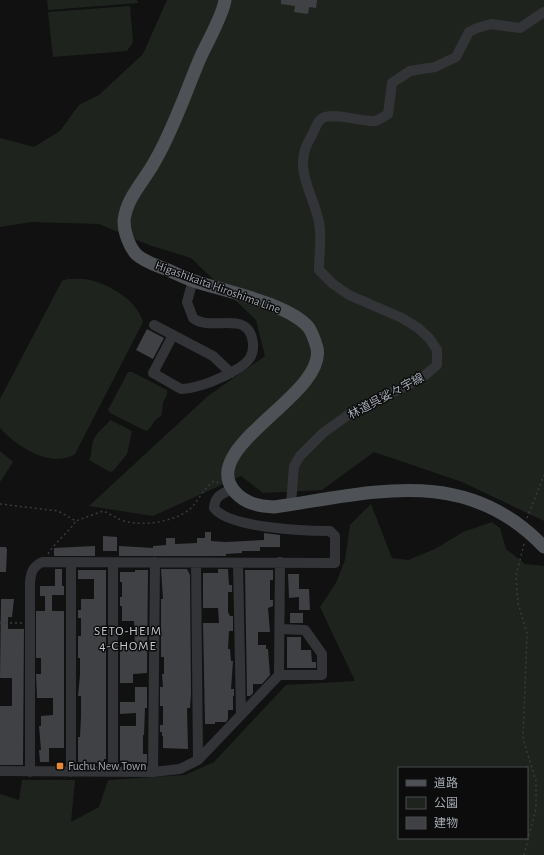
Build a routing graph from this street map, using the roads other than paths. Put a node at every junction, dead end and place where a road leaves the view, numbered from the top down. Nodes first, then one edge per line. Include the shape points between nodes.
1 (225, 0) edge
2 (544, 12) edge
3 (193, 280) junction
4 (154, 325) dead end
5 (173, 335) junction
6 (231, 373) junction
7 (232, 488) junction
8 (291, 504) junction
9 (544, 547) edge
10 (71, 562) junction
11 (155, 562) junction
12 (196, 562) junction
13 (280, 562) junction
14 (113, 563) junction
15 (238, 563) junction
16 (280, 629) junction
17 (279, 675) junction
18 (241, 715) junction
19 (198, 760) junction
20 (0, 771) edge
21 (30, 772) junction
22 (71, 772) junction
23 (113, 772) junction
24 (153, 772) junction

1 - 3 main road, Higashikaita Hiroshima Line via 167,139 132,197 124,221 130,244 137,255
2 - 8 street, 林道呉娑々宇線 via 520,28 491,24 469,32 456,57 435,67 410,71 392,84 388,114 376,121 340,117 321,119 307,142 302,155 303,172 319,221 319,270 333,284 349,294 418,328 437,350 437,365 423,377 348,415 323,433 300,456 294,466
3 - 6 street via 188,302 193,318 206,324 235,323 250,332 252,355 248,362
3 - 7 main road, Higashikaita Hiroshima Line via 264,303 291,315 309,329 318,352 315,366 304,384 244,442 236,453 228,472
4 - 5 street
5 - 6 street via 213,356
5 - 6 street via 154,375 181,389 198,386
7 - 8 main road via 247,502 258,506
7 - 13 street via 218,495 214,508 219,514 233,521 304,531 330,531 335,536 335,563
8 - 9 main road via 376,491 414,489 444,493 484,503 534,536
10 - 14 street
10 - 21 street via 42,562 35,566 31,573
10 - 22 street
11 - 12 street
11 - 14 street
11 - 24 street
12 - 15 street
12 - 19 street
13 - 15 street
13 - 16 street
14 - 23 street
15 - 18 street
16 - 17 street
16 - 17 street via 305,630 322,654 322,675
17 - 18 street
18 - 19 street
19 - 24 street via 180,769
20 - 21 street
21 - 22 street
22 - 23 street
23 - 24 street

